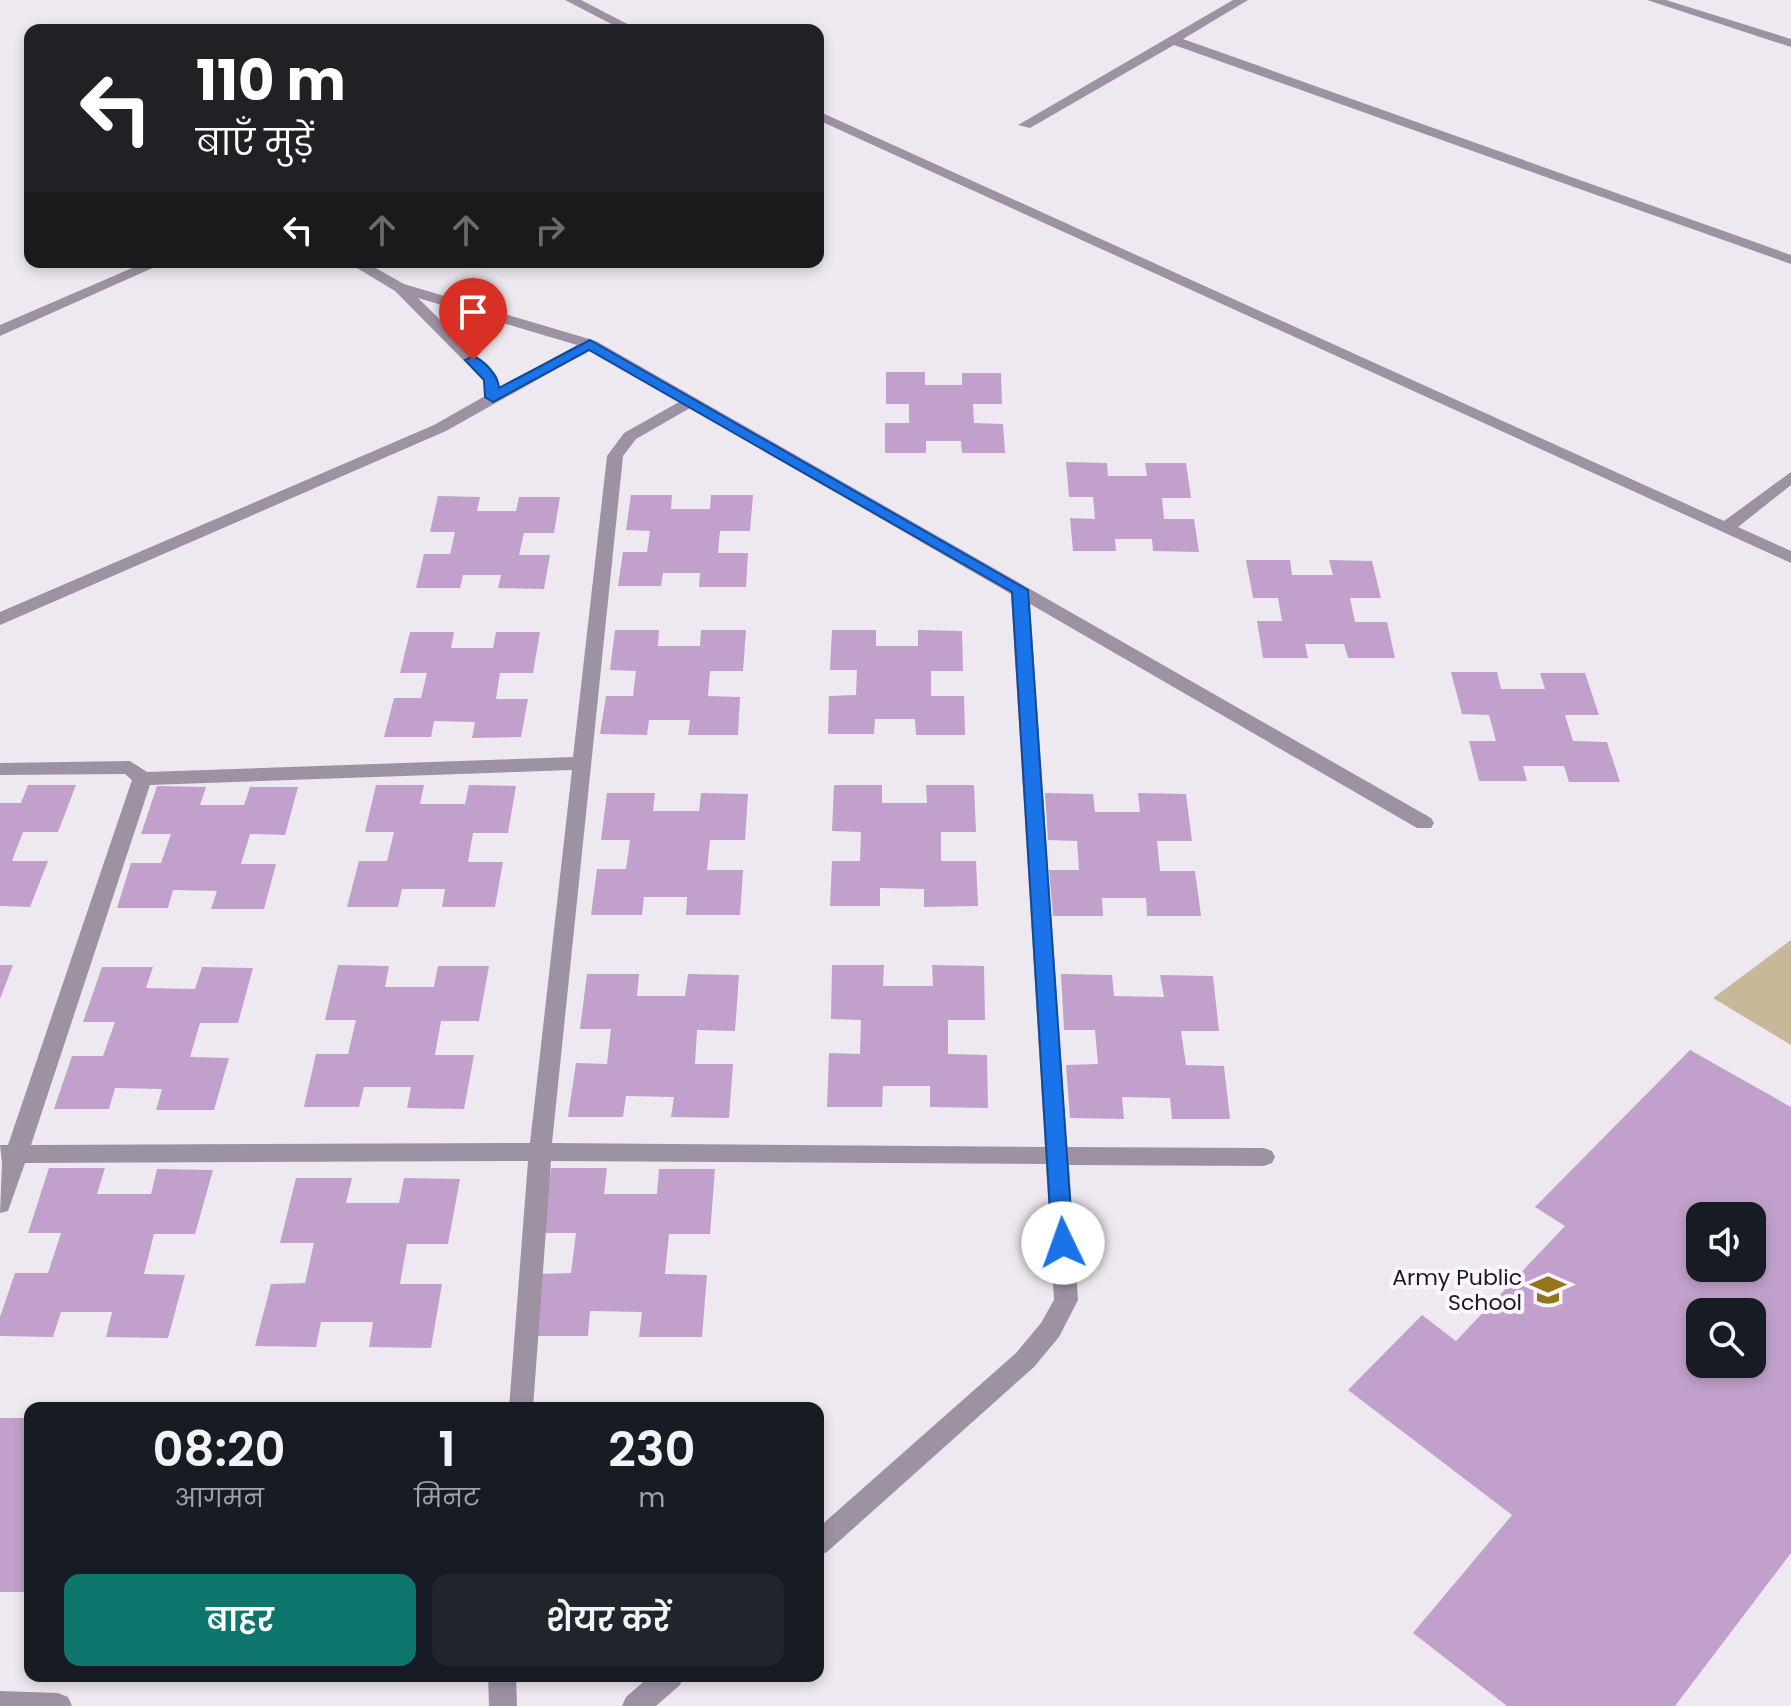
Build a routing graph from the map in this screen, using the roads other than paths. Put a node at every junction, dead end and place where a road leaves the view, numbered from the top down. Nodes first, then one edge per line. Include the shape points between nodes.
1 (571, 0) edge
2 (1242, 0) edge
3 (1653, 0) edge
4 (621, 24) edge
5 (1173, 40) junction
6 (1791, 43) edge
7 (824, 118) edge
8 (1025, 125) dead end
9 (1791, 260) edge
10 (145, 268) edge
11 (365, 268) edge
12 (399, 287) junction
13 (0, 331) edge
14 (590, 344) junction
15 (493, 397) junction
16 (692, 401) junction
17 (1791, 477) edge
18 (1726, 528) junction
19 (1791, 558) edge
20 (1020, 590) junction
21 (0, 619) edge
22 (582, 763) junction
23 (0, 769) edge
24 (142, 779) junction
25 (1424, 823) dead end
26 (540, 1152) junction
27 (7, 1154) edge
28 (1058, 1157) junction
29 (1264, 1157) dead end
30 (0, 1204) edge
31 (521, 1402) edge
32 (824, 1539) edge
33 (502, 1682) edge
34 (663, 1682) edge
35 (0, 1704) edge
36 (58, 1706) edge
37 (503, 1706) edge
38 (636, 1706) edge

1 - 4 street
2 - 5 street
3 - 6 street
5 - 8 street
5 - 9 street
7 - 18 street
10 - 13 street
11 - 12 street
12 - 14 street
12 - 15 street via 491,379
14 - 15 street
14 - 16 street
15 - 21 street via 440,428
16 - 20 street
16 - 22 street via 630,436 615,456
17 - 18 street
18 - 19 street
20 - 25 street
20 - 28 street
22 - 24 street
22 - 26 street
23 - 24 street via 130,767
24 - 27 street
26 - 27 street
26 - 28 street
26 - 31 street
27 - 30 street
28 - 29 street
28 - 32 street via 1066,1300 1050,1330 1025,1360
33 - 37 street
34 - 38 street
35 - 36 street

